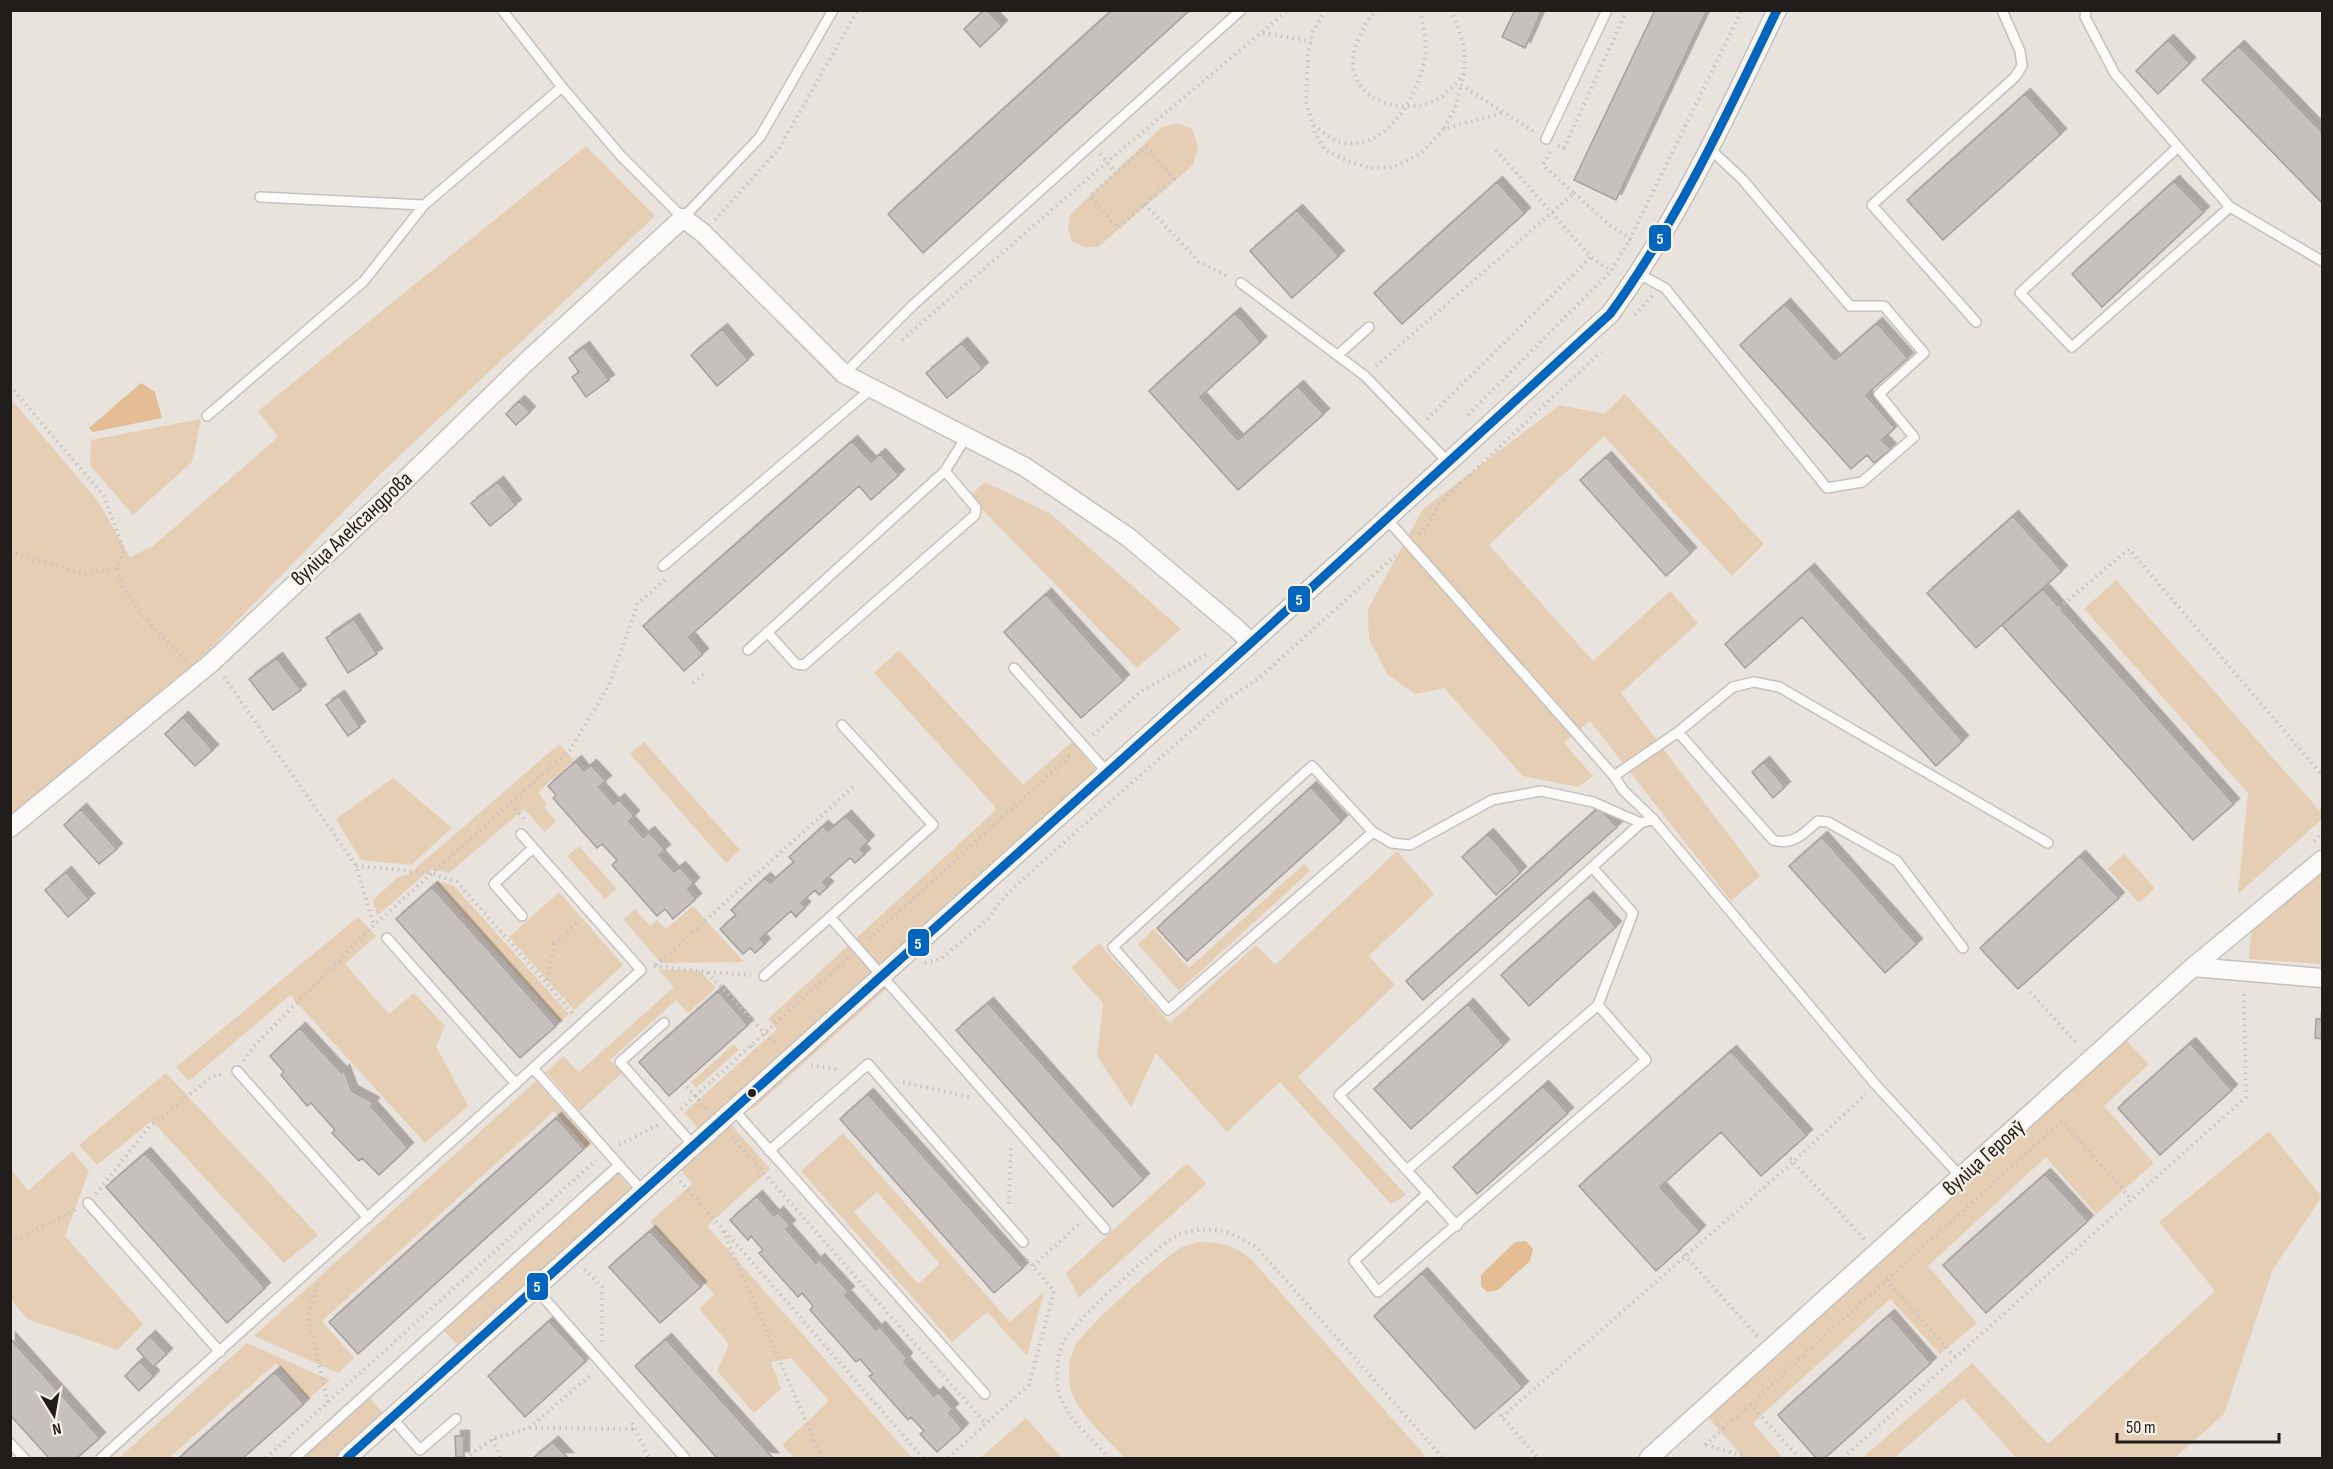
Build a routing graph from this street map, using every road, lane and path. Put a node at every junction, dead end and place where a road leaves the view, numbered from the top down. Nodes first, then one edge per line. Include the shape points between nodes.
1 (501, 10) edge
2 (833, 10) edge
3 (858, 10) edge
4 (1241, 10) edge
5 (1288, 10) edge
6 (1325, 10) edge
7 (1378, 10) edge
8 (1420, 10) edge
9 (1450, 10) edge
10 (1607, 10) edge
11 (1627, 10) edge
12 (1742, 10) edge
13 (1777, 10) edge
14 (2002, 10) edge
15 (2086, 10) edge
16 (1262, 33) junction
17 (1311, 41) junction
18 (1464, 74) junction
19 (1461, 85) junction
20 (562, 87) junction
21 (1408, 105) junction
22 (1502, 113) junction
23 (1312, 123) junction
24 (1444, 129) junction
25 (1546, 139) joint
26 (2178, 147) junction
27 (1710, 149) junction
28 (1496, 150) dead end
29 (1107, 162) junction
30 (1116, 173) junction
31 (1574, 193) junction
32 (260, 197) dead end
33 (1145, 204) junction
34 (424, 205) junction
35 (2230, 207) junction
36 (1552, 213) junction
37 (683, 218) junction
38 (703, 233) junction
39 (1630, 239) junction
40 (1592, 257) junction
41 (2322, 261) edge
42 (1611, 272) junction
43 (1639, 274) junction
44 (1241, 283) joint
45 (1660, 285) junction
46 (1635, 316) dead end
47 (1976, 322) dead end
48 (1369, 327) dead end
49 (900, 342) dead end
50 (1605, 348) dead end
51 (1338, 355) junction
52 (844, 374) junction
53 (1365, 376) junction
54 (10, 386) edge
55 (871, 389) junction
56 (1467, 415) dead end
57 (207, 416) dead end
58 (1416, 430) junction
59 (966, 437) junction
60 (1447, 461) junction
61 (945, 471) junction
62 (1386, 518) junction
63 (1409, 544) junction
64 (10, 552) edge
65 (663, 566) dead end
66 (117, 568) junction
67 (2060, 608) dead end
68 (767, 633) junction
69 (1251, 643) junction
70 (748, 650) dead end
71 (1014, 668) dead end
72 (205, 669) junction
73 (705, 673) dead end
74 (693, 683) dead end
75 (842, 725) dead end
76 (1678, 732) junction
77 (570, 750) dead end
78 (1106, 771) junction
79 (2322, 775) edge
80 (1614, 776) junction
81 (853, 787) dead end
82 (1653, 819) junction
83 (1641, 823) junction
84 (10, 828) edge
85 (1373, 832) junction
86 (521, 834) dead end
87 (2048, 843) dead end
88 (970, 846) dead end
89 (533, 848) junction
90 (2322, 860) edge
91 (356, 866) junction
92 (1592, 867) junction
93 (431, 873) junction
94 (590, 912) junction
95 (522, 916) dead end
96 (830, 917) junction
97 (374, 925) junction
98 (387, 938) joint
99 (1963, 948) dead end
100 (858, 949) junction
101 (922, 964) dead end
102 (656, 966) junction
103 (2193, 968) junction
104 (641, 970) junction
105 (2244, 971) junction
106 (707, 972) junction
107 (880, 975) junction
108 (764, 976) joint
109 (2322, 978) edge
110 (547, 984) junction
111 (2030, 992) dead end
112 (1598, 1005) junction
113 (664, 1023) dead end
114 (582, 1024) junction
115 (765, 1033) junction
116 (2082, 1050) dead end
117 (814, 1057) dead end
118 (806, 1064) dead end
119 (533, 1068) junction
120 (237, 1071) junction
121 (516, 1084) junction
122 (1876, 1085) junction
123 (733, 1109) junction
124 (719, 1122) junction
125 (693, 1145) junction
126 (618, 1146) dead end
127 (606, 1150) junction
128 (769, 1151) junction
129 (1786, 1154) dead end
130 (1793, 1162) junction
131 (619, 1165) junction
132 (1407, 1170) junction
133 (1962, 1178) junction
134 (679, 1179) dead end
135 (642, 1191) junction
136 (1428, 1193) junction
137 (2132, 1200) junction
138 (88, 1203) junction
139 (1091, 1213) junction
140 (536, 1216) junction
141 (368, 1218) junction
142 (1457, 1226) junction
143 (722, 1228) junction
144 (548, 1229) junction
145 (1105, 1229) dead end
146 (1023, 1242) dead end
147 (10, 1243) edge
148 (1680, 1250) dead end
149 (1877, 1254) junction
150 (572, 1255) junction
151 (1686, 1256) junction
152 (324, 1257) junction
153 (1886, 1280) junction
154 (535, 1288) junction
155 (1769, 1350) junction
156 (220, 1352) junction
157 (1956, 1358) junction
158 (602, 1365) junction
159 (985, 1394) dead end
160 (328, 1403) junction
161 (1750, 1404) junction
162 (1496, 1410) dead end
163 (1502, 1417) junction
164 (392, 1418) junction
165 (456, 1419) dead end
166 (630, 1420) dead end
167 (986, 1424) junction
168 (528, 1428) junction
169 (635, 1429) junction
170 (660, 1430) junction
171 (493, 1439) junction
172 (10, 1443) edge
173 (24, 1458) edge
174 (101, 1458) edge
175 (266, 1458) edge
176 (295, 1458) edge
177 (347, 1458) edge
178 (465, 1458) edge
179 (500, 1458) edge
180 (649, 1458) edge
181 (685, 1458) edge
182 (822, 1458) edge
183 (923, 1458) edge
184 (948, 1458) edge
185 (1109, 1458) edge
186 (1443, 1458) edge
187 (1538, 1458) edge
188 (1649, 1458) edge
189 (1750, 1458) edge
190 (1799, 1458) edge
191 (1843, 1458) edge

1 - 20 lane
2 - 37 lane via 760,137
3 - 38 path via 778,150
4 - 52 lane via 913,305
5 - 16 path
6 - 17 path
7 - 21 path via 1370,17 1353,50 1352,68 1367,94 1381,103
8 - 21 path via 1426,54
9 - 18 path via 1461,32
10 - 25 lane
11 - 31 path via 1564,148 1554,144 1543,165
12 - 39 path
13 - 27 street
14 - 47 lane via 2020,51 2022,66 2015,77 1872,205
15 - 26 lane via 2085,17 2115,74
16 - 17 path
16 - 29 path
17 - 23 path via 1306,101
18 - 19 path
18 - 21 path via 1445,94 1425,104
19 - 22 path
19 - 24 path via 1455,109
20 - 34 lane
20 - 37 lane via 621,156
21 - 23 path via 1390,126 1362,143 1337,141
22 - 24 path
22 - 25 path
23 - 24 path via 1325,150 1368,168 1394,167 1420,154
26 - 35 lane
26 - 35 lane via 2020,294 2072,347
27 - 43 street
27 - 45 lane via 1742,179 1850,306 1884,306 1924,353 1879,394 1914,437 1862,482 1827,488
28 - 36 path
29 - 30 path
29 - 49 path
30 - 33 path via 1090,196 1118,228
30 - 33 path via 1146,147 1174,179
31 - 36 path
31 - 39 path
32 - 34 lane
33 - 44 path via 1199,262
34 - 57 lane via 364,281
35 - 41 lane
36 - 40 path
36 - 53 path
37 - 38 street
37 - 72 street, вуліца Александрова
38 - 52 street
39 - 42 path
40 - 42 path
40 - 58 path
42 - 56 path
43 - 45 lane
43 - 60 street via 1610,314
44 - 51 lane
45 - 46 path
48 - 51 lane
50 - 63 path via 1440,503 1427,527
51 - 53 lane
52 - 55 street
53 - 58 lane
54 - 66 path via 104,496 124,550
55 - 59 street
55 - 65 lane
58 - 60 lane
59 - 61 lane
59 - 69 street via 1025,467 1128,537
60 - 62 street
61 - 68 lane
61 - 68 lane via 976,508 975,515 804,665 796,664
62 - 63 lane
62 - 69 street
63 - 80 lane
63 - 101 path via 1258,679 1226,700 1042,861 972,933 941,959
64 - 66 path via 85,574
66 - 72 path via 130,601
67 - 79 path via 2129,549
68 - 70 lane
69 - 78 street
71 - 78 lane
72 - 84 street, вуліца Александрова
72 - 91 path via 230,684
73 - 74 path
75 - 96 lane via 933,825
76 - 80 lane
76 - 87 lane via 1733,687 1754,682 1779,687
76 - 99 lane via 1773,840 1792,842 1818,821 1828,822 1897,861
77 - 93 path
78 - 107 street
80 - 82 lane
81 - 102 path
82 - 83 lane
82 - 122 lane
83 - 85 lane via 1593,802 1541,791 1492,800 1410,845 1392,843
83 - 92 lane
85 - 85 lane via 1312,766 1113,947 1168,1010
86 - 89 lane
88 - 100 path
89 - 94 lane
89 - 95 lane via 494,884
90 - 103 street, вуліца Герояў
91 - 93 path
91 - 97 path
92 - 112 lane via 1633,913
92 - 132 lane via 1339,1095
93 - 97 path
93 - 110 path via 457,882
94 - 104 lane
94 - 110 path via 554,944
96 - 100 lane
96 - 108 lane
97 - 98 path
97 - 120 path via 253,1047
98 - 121 lane
100 - 107 lane
100 - 115 path
102 - 104 path
102 - 106 path
103 - 105 street
103 - 133 street, вуліца Герояў
104 - 114 lane
105 - 109 street
105 - 137 path via 2246,1097
106 - 108 path
106 - 115 path
107 - 123 street
107 - 139 lane
110 - 114 path
111 - 116 path
112 - 132 lane
112 - 142 lane via 1646,1060
113 - 125 lane via 620,1062
114 - 119 lane
115 - 124 path via 695,1096
117 - 118 path
119 - 121 lane
119 - 127 lane
120 - 138 path via 213,1076 150,1126
120 - 141 lane
121 - 141 lane
122 - 130 path
122 - 133 lane
123 - 124 street
123 - 128 lane
124 - 125 street
124 - 167 path
125 - 135 street
126 - 127 path
127 - 131 lane
127 - 140 path
128 - 146 lane via 868,1064
128 - 159 lane
129 - 130 path
130 - 149 path
130 - 151 path
131 - 135 lane
131 - 144 lane
132 - 136 lane
133 - 149 street, вуліца Герояў
134 - 143 path
135 - 150 street
136 - 142 lane
136 - 142 lane via 1354,1261 1378,1292
137 - 153 path via 2062,1121
137 - 157 path
138 - 147 path
138 - 156 lane
139 - 145 lane
139 - 167 path via 1033,1266 1054,1291 1029,1385
140 - 144 path
140 - 160 path
141 - 152 lane
143 - 182 path
143 - 183 path
144 - 176 lane
148 - 151 path
149 - 155 street, вуліца Герояў
150 - 154 street
150 - 158 path via 602,1287
151 - 155 path
151 - 163 path
152 - 156 lane
152 - 160 path via 308,1317
153 - 157 path
153 - 161 path
154 - 158 lane
154 - 164 street
155 - 188 street, вуліца Герояў
156 - 174 lane
157 - 191 path
158 - 168 path
158 - 170 lane
160 - 175 path
161 - 189 path via 1705,1444
161 - 190 path
162 - 163 path
163 - 187 path
164 - 165 lane via 420,1450
164 - 177 street
166 - 169 path
167 - 184 path
168 - 169 path
168 - 171 path
169 - 170 path
169 - 180 path
170 - 181 lane
171 - 178 path
171 - 179 path
172 - 173 lane
185 - 186 path via 1068,1413 1059,1392 1056,1369 1063,1342 1076,1324 1176,1236 1218,1230 1239,1236 1258,1249

